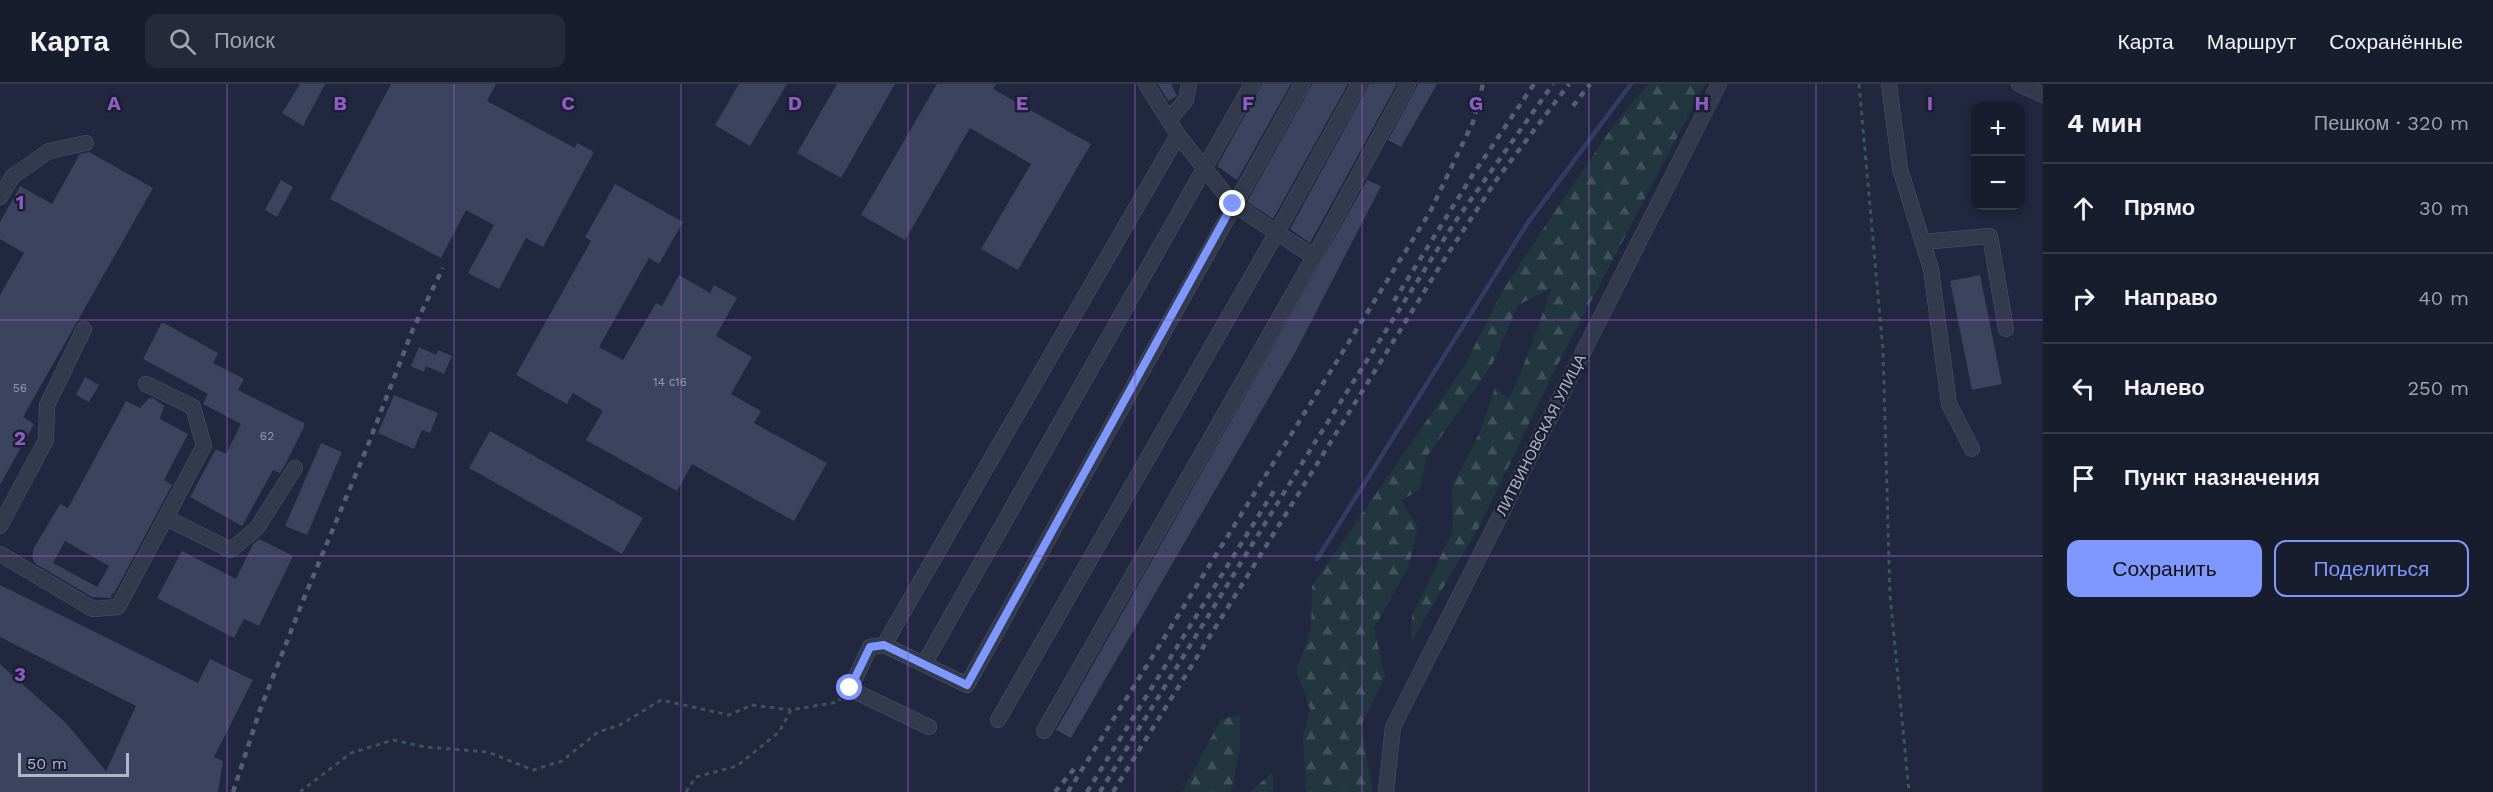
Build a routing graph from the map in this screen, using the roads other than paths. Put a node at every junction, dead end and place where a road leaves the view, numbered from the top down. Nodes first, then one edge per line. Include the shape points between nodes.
1 (1146, 84) edge
2 (1189, 84) edge
3 (1252, 84) edge
4 (1302, 84) edge
5 (1359, 84) edge
6 (1408, 84) edge
7 (1719, 84) edge
8 (1889, 84) edge
9 (2019, 84) edge
10 (2043, 95) edge
11 (1169, 120) junction
12 (1178, 135) junction
13 (86, 143) dead end
14 (1204, 167) junction
15 (0, 197) edge
16 (1233, 204) junction
17 (1276, 234) junction
18 (1922, 242) junction
19 (1314, 256) junction
20 (84, 329) dead end
21 (2006, 329) dead end
22 (146, 384) dead end
23 (1972, 449) dead end
24 (295, 468) dead end
25 (166, 518) junction
26 (0, 526) edge
27 (0, 554) edge
28 (884, 645) junction
29 (924, 664) junction
30 (998, 720) dead end
31 (929, 727) dead end
32 (1044, 731) dead end
33 (1386, 792) edge

1 - 11 street
2 - 11 street via 1186,100
3 - 14 street
4 - 16 street
5 - 17 street
6 - 19 street
7 - 33 street, ЛИТВИНОВСКАЯ УЛИЦА via 1393,727
8 - 18 street via 1900,169
9 - 10 street
11 - 12 street
12 - 14 street
12 - 28 street
13 - 15 street via 49,151 13,176
14 - 16 street
14 - 29 street
16 - 17 street
16 - 29 street via 967,685
17 - 19 street
17 - 30 street
18 - 21 street via 1990,236
18 - 23 street via 1931,269 1949,404
19 - 32 street
20 - 26 street via 47,405 46,440
22 - 25 street via 193,407 204,446
24 - 25 street via 257,528 231,550
25 - 27 street via 118,607 93,609
28 - 29 street
28 - 31 street via 870,647 850,688

